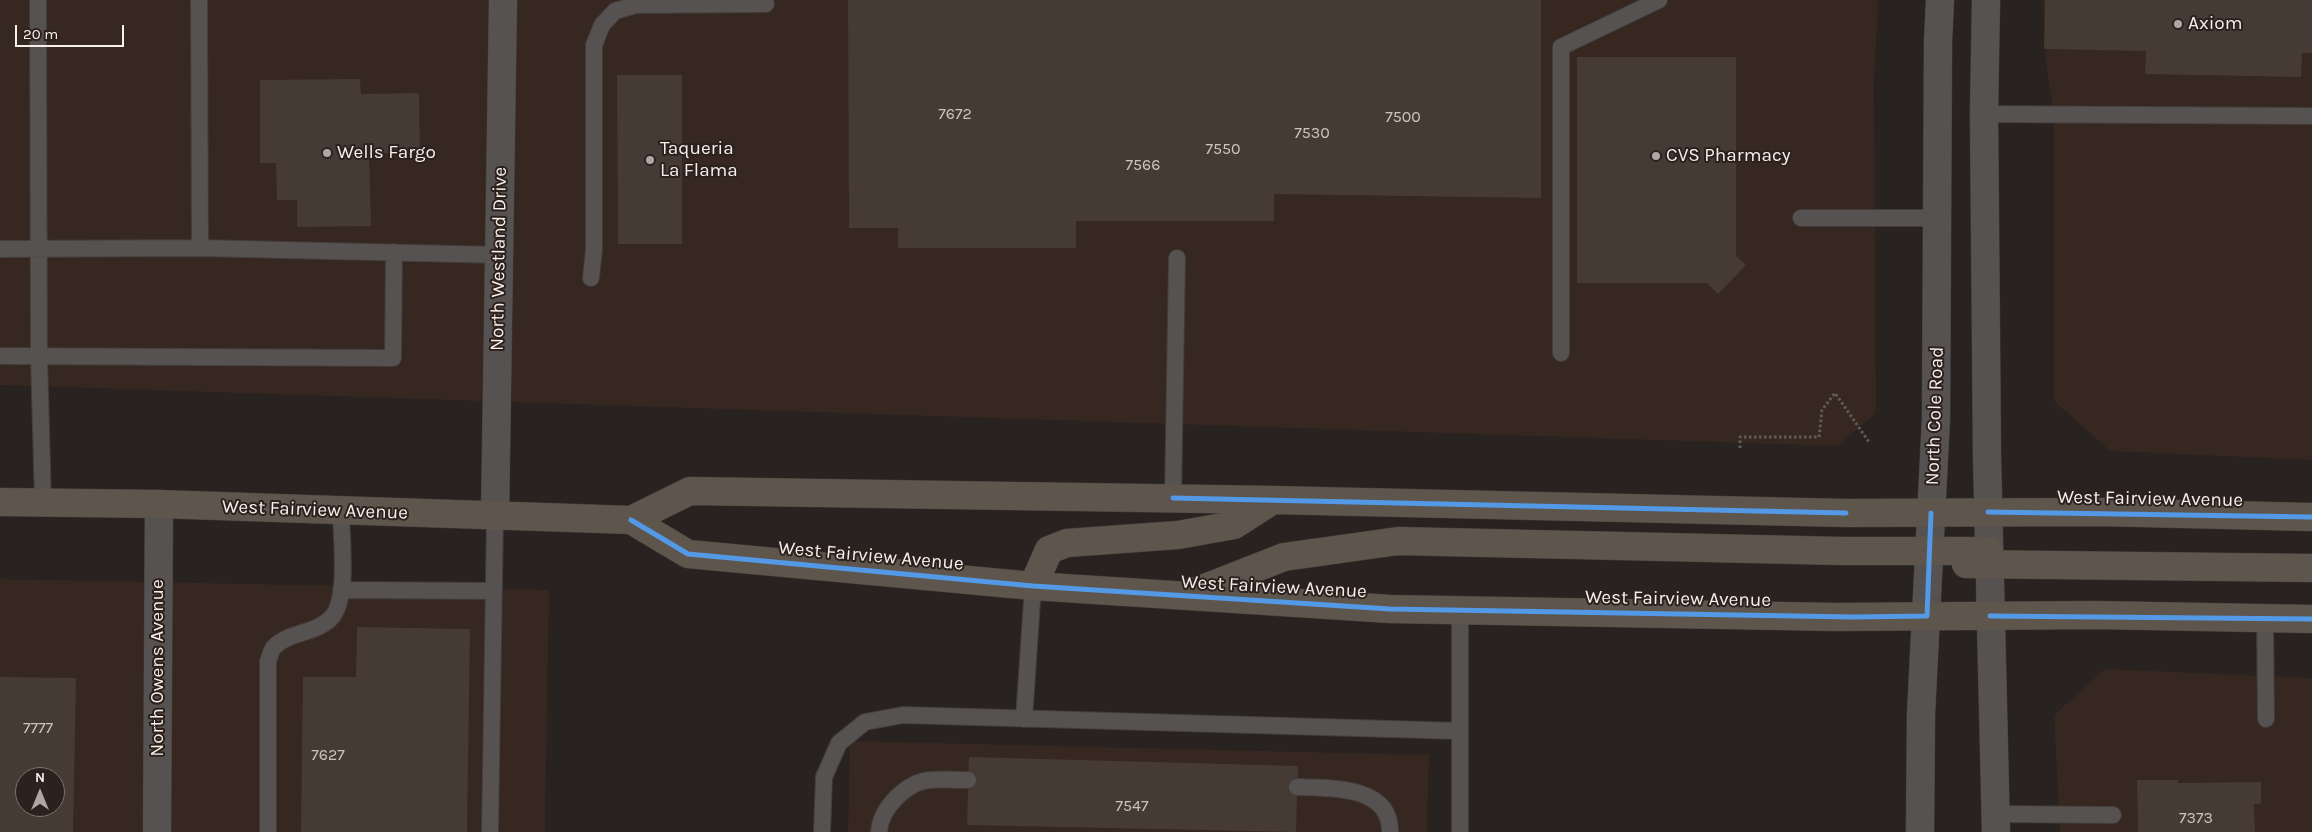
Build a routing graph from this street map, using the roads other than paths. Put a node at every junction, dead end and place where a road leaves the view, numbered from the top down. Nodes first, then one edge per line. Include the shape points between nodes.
1 (38, 0) edge
2 (199, 0) edge
3 (504, 0) edge
4 (1659, 0) edge
5 (1940, 0) edge
6 (1986, 0) edge
7 (766, 4) dead end
8 (1984, 114) junction
9 (2312, 116) edge
10 (1801, 218) dead end
11 (1937, 218) junction
12 (39, 248) junction
13 (200, 248) junction
14 (0, 249) edge
15 (394, 252) junction
16 (499, 254) junction
17 (1177, 258) dead end
18 (591, 278) dead end
19 (1560, 353) dead end
20 (0, 356) edge
21 (39, 356) junction
22 (1173, 498) junction
23 (1273, 500) junction
24 (0, 502) edge
25 (43, 503) junction
26 (159, 504) junction
27 (341, 511) junction
28 (1988, 512) junction
29 (1932, 513) junction
30 (495, 517) junction
31 (2312, 517) edge
32 (630, 520) junction
33 (1930, 557) junction
34 (1989, 558) junction
35 (2312, 568) edge
36 (1033, 586) junction
37 (341, 590) junction
38 (494, 591) junction
39 (1184, 596) junction
40 (1460, 610) junction
41 (1927, 616) junction
42 (1990, 616) junction
43 (2265, 618) junction
44 (2312, 619) edge
45 (1024, 719) junction
46 (2266, 719) dead end
47 (1460, 731) junction
48 (968, 780) dead end
49 (1297, 787) dead end
50 (2113, 815) dead end
51 (1996, 823) edge
52 (158, 832) edge
53 (268, 832) edge
54 (490, 832) edge
55 (822, 832) edge
56 (879, 832) edge
57 (1390, 832) edge
58 (1460, 832) edge
59 (1920, 832) edge

1 - 12 lane
2 - 13 lane
3 - 16 main road, North Westland Drive
4 - 19 lane via 1561,47
5 - 11 main road, North Cole Road
6 - 8 main road
7 - 18 lane via 636,5 615,11 602,25 594,45 594,249
8 - 9 lane
8 - 28 main road
10 - 11 lane
11 - 29 main road, North Cole Road
12 - 13 lane
12 - 14 lane
12 - 21 lane
13 - 15 lane
15 - 16 lane
15 - 21 lane via 393,358
16 - 30 main road, North Westland Drive
17 - 22 lane
20 - 21 lane
21 - 25 lane
22 - 23 main road, West Fairview Avenue
22 - 32 main road, West Fairview Avenue via 690,491
23 - 29 main road, West Fairview Avenue
23 - 36 main road via 1234,525 1178,535 1067,543 1049,550
24 - 25 main road, West Fairview Avenue
25 - 26 main road, West Fairview Avenue
26 - 27 main road, West Fairview Avenue
26 - 52 main road, North Owens Avenue
27 - 30 main road, West Fairview Avenue
27 - 37 lane
28 - 29 main road, West Fairview Avenue
28 - 31 main road, West Fairview Avenue
28 - 34 main road
29 - 33 main road, North Cole Road
30 - 32 main road, West Fairview Avenue
30 - 38 lane
32 - 36 main road, West Fairview Avenue via 688,554
33 - 34 main road
33 - 39 main road via 1398,541 1284,557
33 - 41 main road, North Cole Road
34 - 35 main road
34 - 42 main road
36 - 39 main road, West Fairview Avenue
36 - 45 lane
37 - 38 lane
37 - 53 lane via 333,616 320,627 273,648 268,661
38 - 54 lane
39 - 40 main road, West Fairview Avenue via 1390,609
40 - 41 main road, West Fairview Avenue
40 - 47 lane
41 - 42 main road, West Fairview Avenue
41 - 59 main road, North Cole Road via 1921,714
42 - 43 main road, West Fairview Avenue
42 - 51 main road
43 - 44 main road, West Fairview Avenue
43 - 46 lane
45 - 47 lane
45 - 55 lane via 903,715 865,722 839,743 824,777
47 - 58 lane
48 - 56 lane via 927,780 908,785 889,805
49 - 57 lane via 1359,792 1374,800 1384,812
50 - 51 lane

